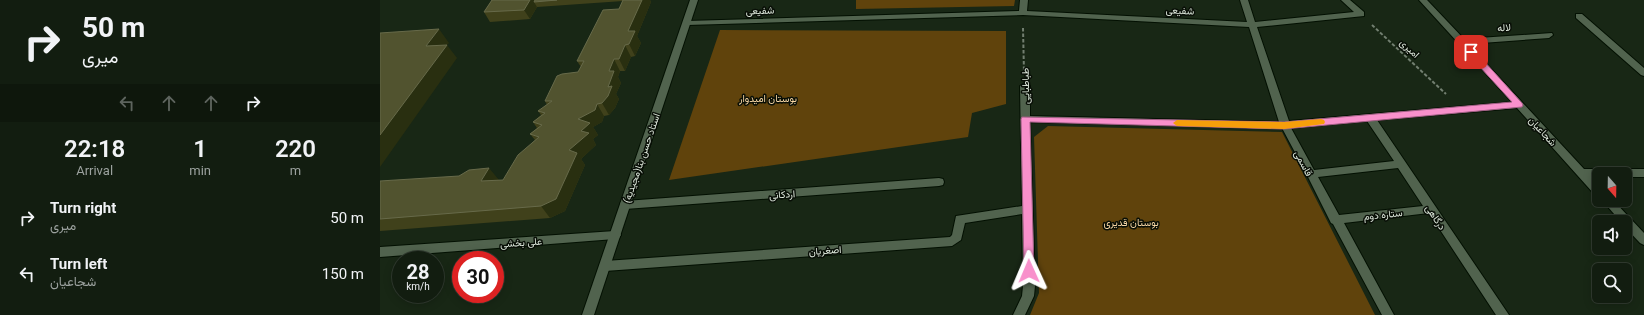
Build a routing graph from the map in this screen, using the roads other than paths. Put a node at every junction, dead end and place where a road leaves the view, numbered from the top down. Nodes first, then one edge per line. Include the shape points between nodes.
1 (694, 0) edge
2 (1024, 0) edge
3 (1244, 0) edge
4 (1345, 0) edge
5 (1423, 0) edge
6 (1023, 13) junction
7 (1579, 16) dead end
8 (687, 23) junction
9 (1253, 25) junction
10 (1549, 35) dead end
11 (1461, 42) junction
12 (1644, 73) edge
13 (1025, 86) road end
14 (1519, 105) junction
15 (1370, 118) junction
16 (1025, 119) junction
17 (1284, 126) junction
18 (1400, 164) junction
19 (1582, 173) junction
20 (1644, 173) edge
21 (1310, 174) junction
22 (940, 182) dead end
23 (1592, 184) edge
24 (625, 205) junction
25 (1613, 207) edge
26 (1027, 209) junction
27 (1431, 209) junction
28 (1334, 220) junction
29 (615, 235) junction
30 (1644, 240) edge
31 (380, 252) edge
32 (605, 266) junction
33 (588, 315) edge
34 (1019, 315) edge
35 (1388, 315) edge
36 (1503, 315) edge

1 - 8 street, استاد حسن بنا(مجیدیه)
2 - 6 street
3 - 9 street, قاسمی
4 - 9 street, شفیعی via 1360,14
5 - 11 street, شجاعیان
6 - 8 street, شفیعی
6 - 9 street, شفیعی
7 - 12 street
8 - 24 street, استاد حسن بنا(مجیدیه)
9 - 17 street, قاسمی
10 - 11 street, لاله
11 - 14 street, شجاعیان
13 - 16 street, طباطبایی
14 - 15 street
14 - 19 street, شجاعیان
15 - 17 street
15 - 18 street, درگاهی
16 - 17 street
16 - 26 street, طباطبایی
17 - 21 street, قاسمی
18 - 21 street
18 - 27 street, درگاهی
19 - 20 street
19 - 23 street, شجاعیان
21 - 28 street, قاسمی
22 - 24 street, اردکانی
24 - 29 street, استاد حسن بنا(مجیدیه)
25 - 30 street
26 - 32 street, اصغریان via 960,219 958,238 952,241
26 - 34 street, طباطبایی via 1029,286 1028,296
27 - 28 street, ستاره دوم
27 - 36 street, درگاهی
28 - 35 street, قاسمی
29 - 31 street, علی بخشی
29 - 32 street, استاد حسن بنا(مجیدیه)
32 - 33 street, استاد حسن بنا(مجیدیه)

